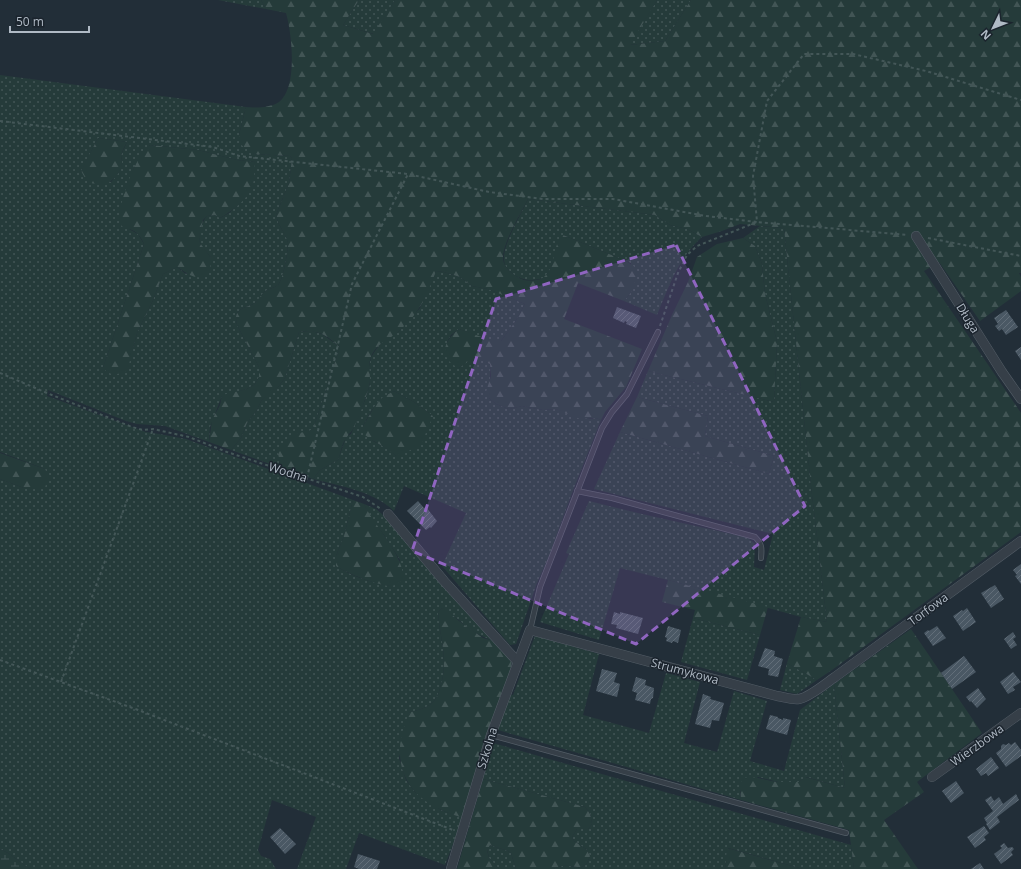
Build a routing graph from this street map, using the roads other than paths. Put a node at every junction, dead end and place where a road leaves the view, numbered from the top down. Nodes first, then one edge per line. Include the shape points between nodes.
1 (916, 236) road end
2 (658, 332) road end
3 (1021, 399) edge
4 (577, 491) junction
5 (388, 514) road end
6 (1021, 541) edge
7 (761, 558) dead end
8 (530, 630) junction
9 (518, 662) junction
10 (835, 677) joint
11 (1021, 713) edge
12 (491, 735) junction
13 (932, 777) dead end
14 (846, 833) dead end
15 (451, 869) edge

1 - 3 street, Długa
2 - 4 lane via 627,394 602,428
4 - 7 lane via 755,537 761,543
4 - 8 lane via 540,587
5 - 9 street via 444,581
6 - 10 street, Torfowa
8 - 9 street, Szkolna
8 - 10 street, Strumykowa via 790,699 800,699
9 - 12 street, Szkolna
11 - 13 street, Wierzbowa
12 - 14 lane
12 - 15 street, Szkolna

